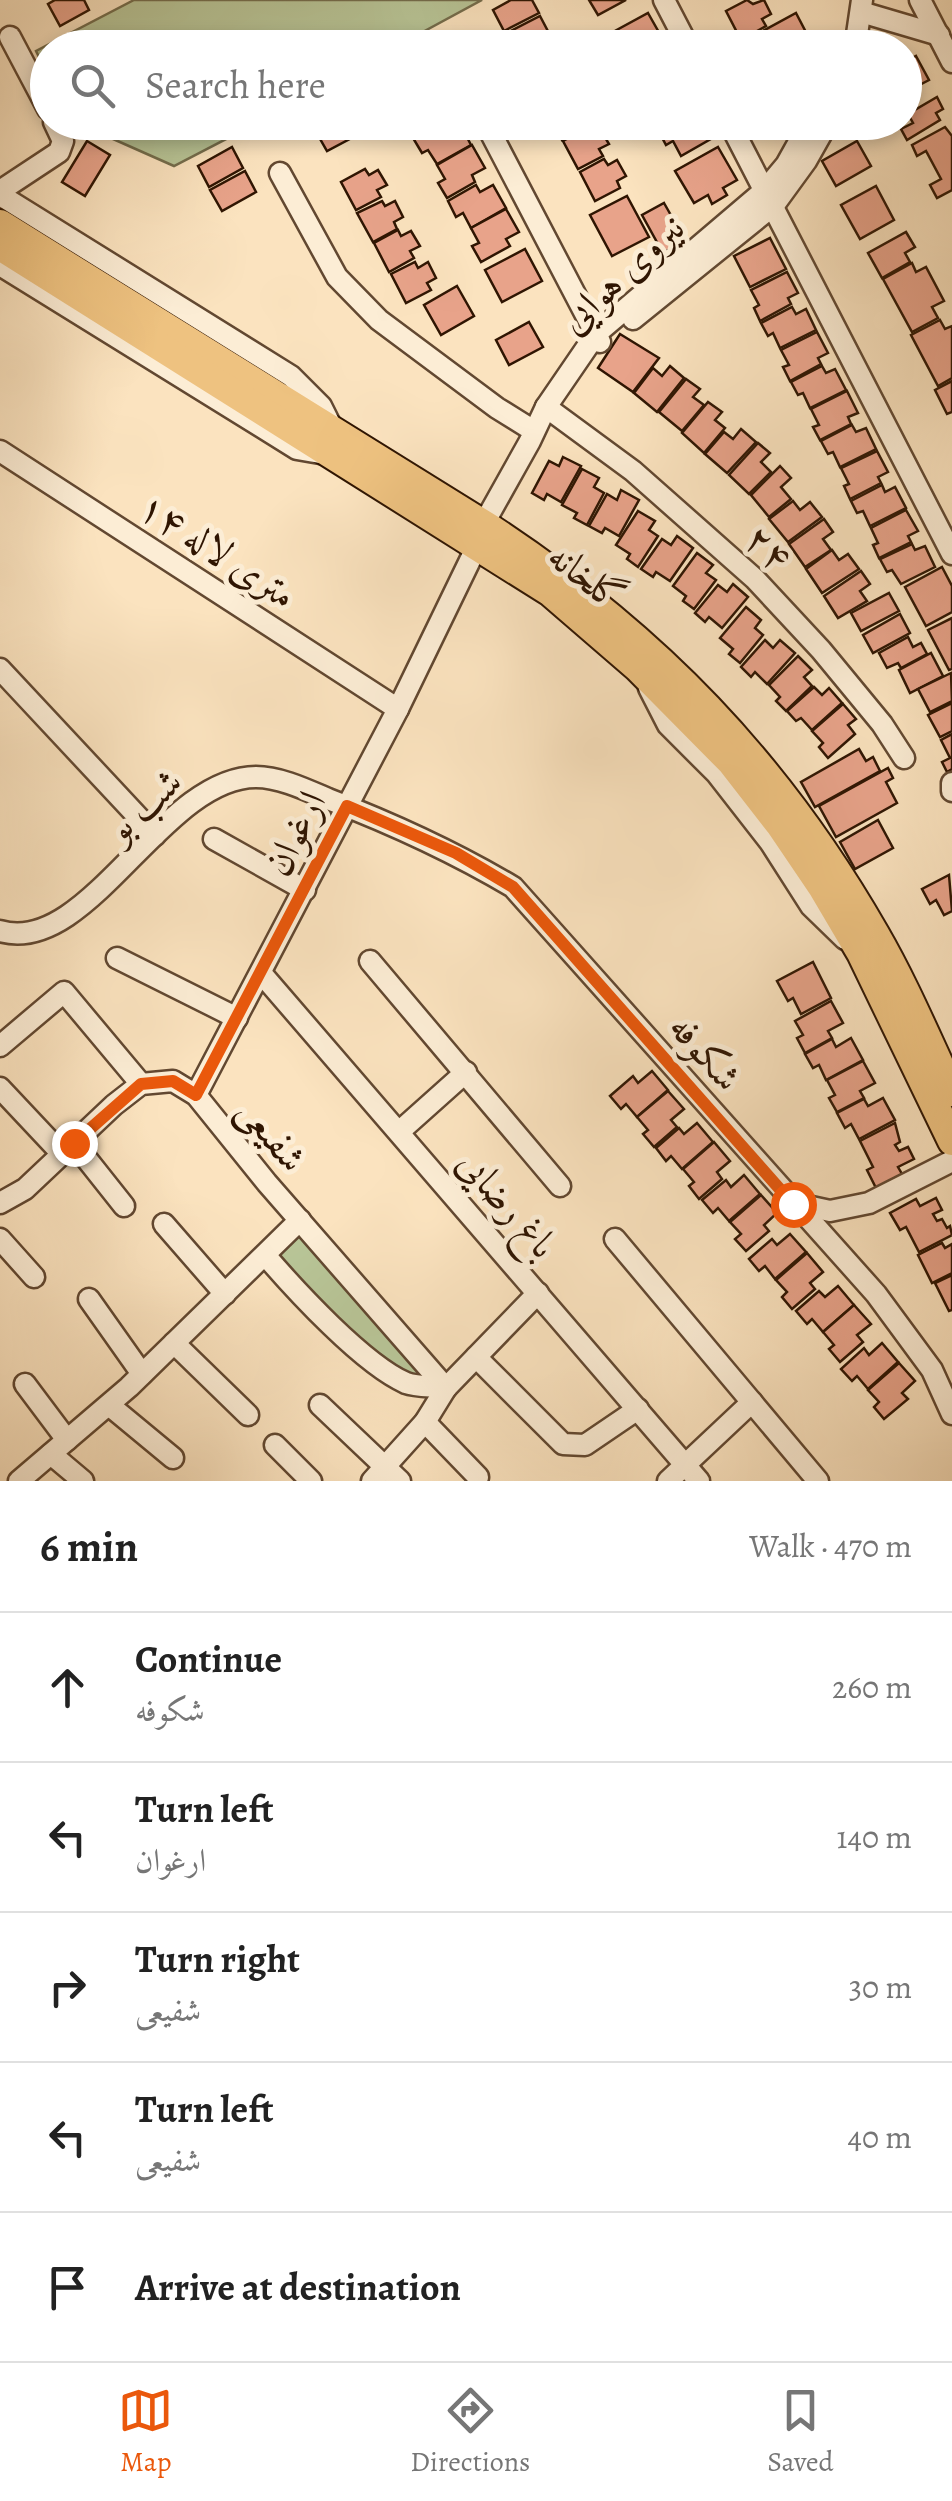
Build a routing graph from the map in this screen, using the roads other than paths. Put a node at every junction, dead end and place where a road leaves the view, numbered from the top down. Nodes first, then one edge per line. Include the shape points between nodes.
1 (664, 0) edge
2 (920, 0) edge
3 (861, 6) edge
4 (680, 30) edge
5 (938, 34) junction
6 (10, 36) dead end
7 (952, 62) edge
8 (30, 74) edge
9 (63, 140) edge
10 (494, 140) edge
11 (738, 140) edge
12 (800, 140) edge
13 (814, 140) edge
14 (280, 173) dead end
15 (0, 193) edge
16 (769, 198) junction
17 (0, 224) edge
18 (2, 266) edge
19 (599, 339) junction
20 (551, 411) junction
21 (534, 431) junction
22 (332, 442) junction
23 (0, 451) edge
24 (484, 533) junction
25 (952, 554) edge
26 (0, 669) edge
27 (398, 708) junction
28 (904, 758) dead end
29 (347, 806) junction
30 (155, 834) junction
31 (214, 839) dead end
32 (304, 890) junction
33 (0, 930) edge
34 (118, 958) dead end
35 (370, 961) dead end
36 (261, 972) junction
37 (237, 1018) junction
38 (0, 1046) edge
39 (466, 1072) junction
40 (141, 1084) junction
41 (0, 1088) edge
42 (952, 1092) edge
43 (196, 1095) junction
44 (400, 1131) junction
45 (952, 1141) edge
46 (68, 1148) junction
47 (952, 1161) edge
48 (560, 1186) dead end
49 (0, 1203) edge
50 (793, 1204) junction
51 (124, 1206) dead end
52 (300, 1220) junction
53 (164, 1224) dead end
54 (0, 1239) edge
55 (615, 1239) dead end
56 (264, 1255) junction
57 (34, 1277) dead end
58 (538, 1292) junction
59 (225, 1294) junction
60 (89, 1299) dead end
61 (174, 1343) junction
62 (476, 1357) junction
63 (142, 1374) junction
64 (26, 1384) dead end
65 (446, 1388) junction
66 (752, 1402) junction
67 (109, 1405) junction
68 (320, 1405) dead end
69 (638, 1409) junction
70 (952, 1414) edge
71 (248, 1415) dead end
72 (424, 1422) junction
73 (275, 1444) dead end
74 (59, 1447) junction
75 (173, 1458) dead end
76 (692, 1473) edge
77 (386, 1476) edge
78 (478, 1477) dead end
79 (19, 1481) edge
80 (84, 1481) edge
81 (311, 1481) edge
82 (668, 1481) edge
83 (818, 1481) edge

1 - 4 street
2 - 5 street
3 - 5 street
5 - 7 street
6 - 8 street
9 - 15 street via 60,152
10 - 19 street
11 - 16 street
12 - 16 street, نیروی هوایی
13 - 16 street, نیروی هوایی
14 - 21 street via 337,277 380,320
15 - 22 street via 291,376 321,406
16 - 19 street, نیروی هوایی
16 - 25 street
17 - 22 main road, گلخانه
18 - 22 main road, گلخانه
19 - 20 street, نیروی هوایی
20 - 21 street, نیروی هوایی
20 - 24 street, نیروی هوایی
20 - 28 street, ۲۴ via 633,470 755,580 821,650
21 - 24 street, نیروی هوایی
22 - 24 main road, گلخانه
23 - 27 street, ۱۴ متری لاله
24 - 27 street, ارغوان
24 - 42 main road, گلخانه via 561,575 654,652 748,749 839,872
24 - 45 main road, گلخانه via 638,668 731,762 780,825 860,953
26 - 30 street
27 - 29 street, ارغوان
29 - 30 street, شب بو via 256,776 219,784
29 - 32 street, ارغوان
29 - 50 street, شکوفه via 456,853 513,887
30 - 33 street, شب بو via 114,879 47,928 16,936
31 - 32 street
32 - 36 street, ارغوان
34 - 37 street
35 - 39 street
36 - 37 street, ارغوان
36 - 44 street, باغ رضایی
37 - 43 street, ارغوان
38 - 40 street via 64,992
39 - 44 street
39 - 48 street
40 - 43 street, شفیعی via 173,1081
40 - 46 street
41 - 46 street
43 - 52 street, شفیعی
44 - 58 street, باغ رضایی
46 - 49 street
46 - 51 street
47 - 50 street via 870,1204 830,1211
50 - 70 street, شکوفه via 876,1294 932,1370
52 - 56 street
52 - 65 street, شفیعی
53 - 59 street
54 - 57 street
55 - 66 street
56 - 59 street
56 - 65 street via 388,1371 408,1384
58 - 62 street
58 - 69 street, باغ رضایی
59 - 61 street
60 - 63 street
61 - 63 street
61 - 71 street
62 - 65 street
62 - 69 street via 563,1444 584,1445
63 - 67 street
64 - 74 street
65 - 72 street
66 - 76 street
66 - 83 street
67 - 74 street
67 - 75 street
68 - 77 street
69 - 76 street, باغ رضایی
72 - 77 street
72 - 78 street
73 - 81 street
74 - 79 street
74 - 80 street
76 - 82 street

